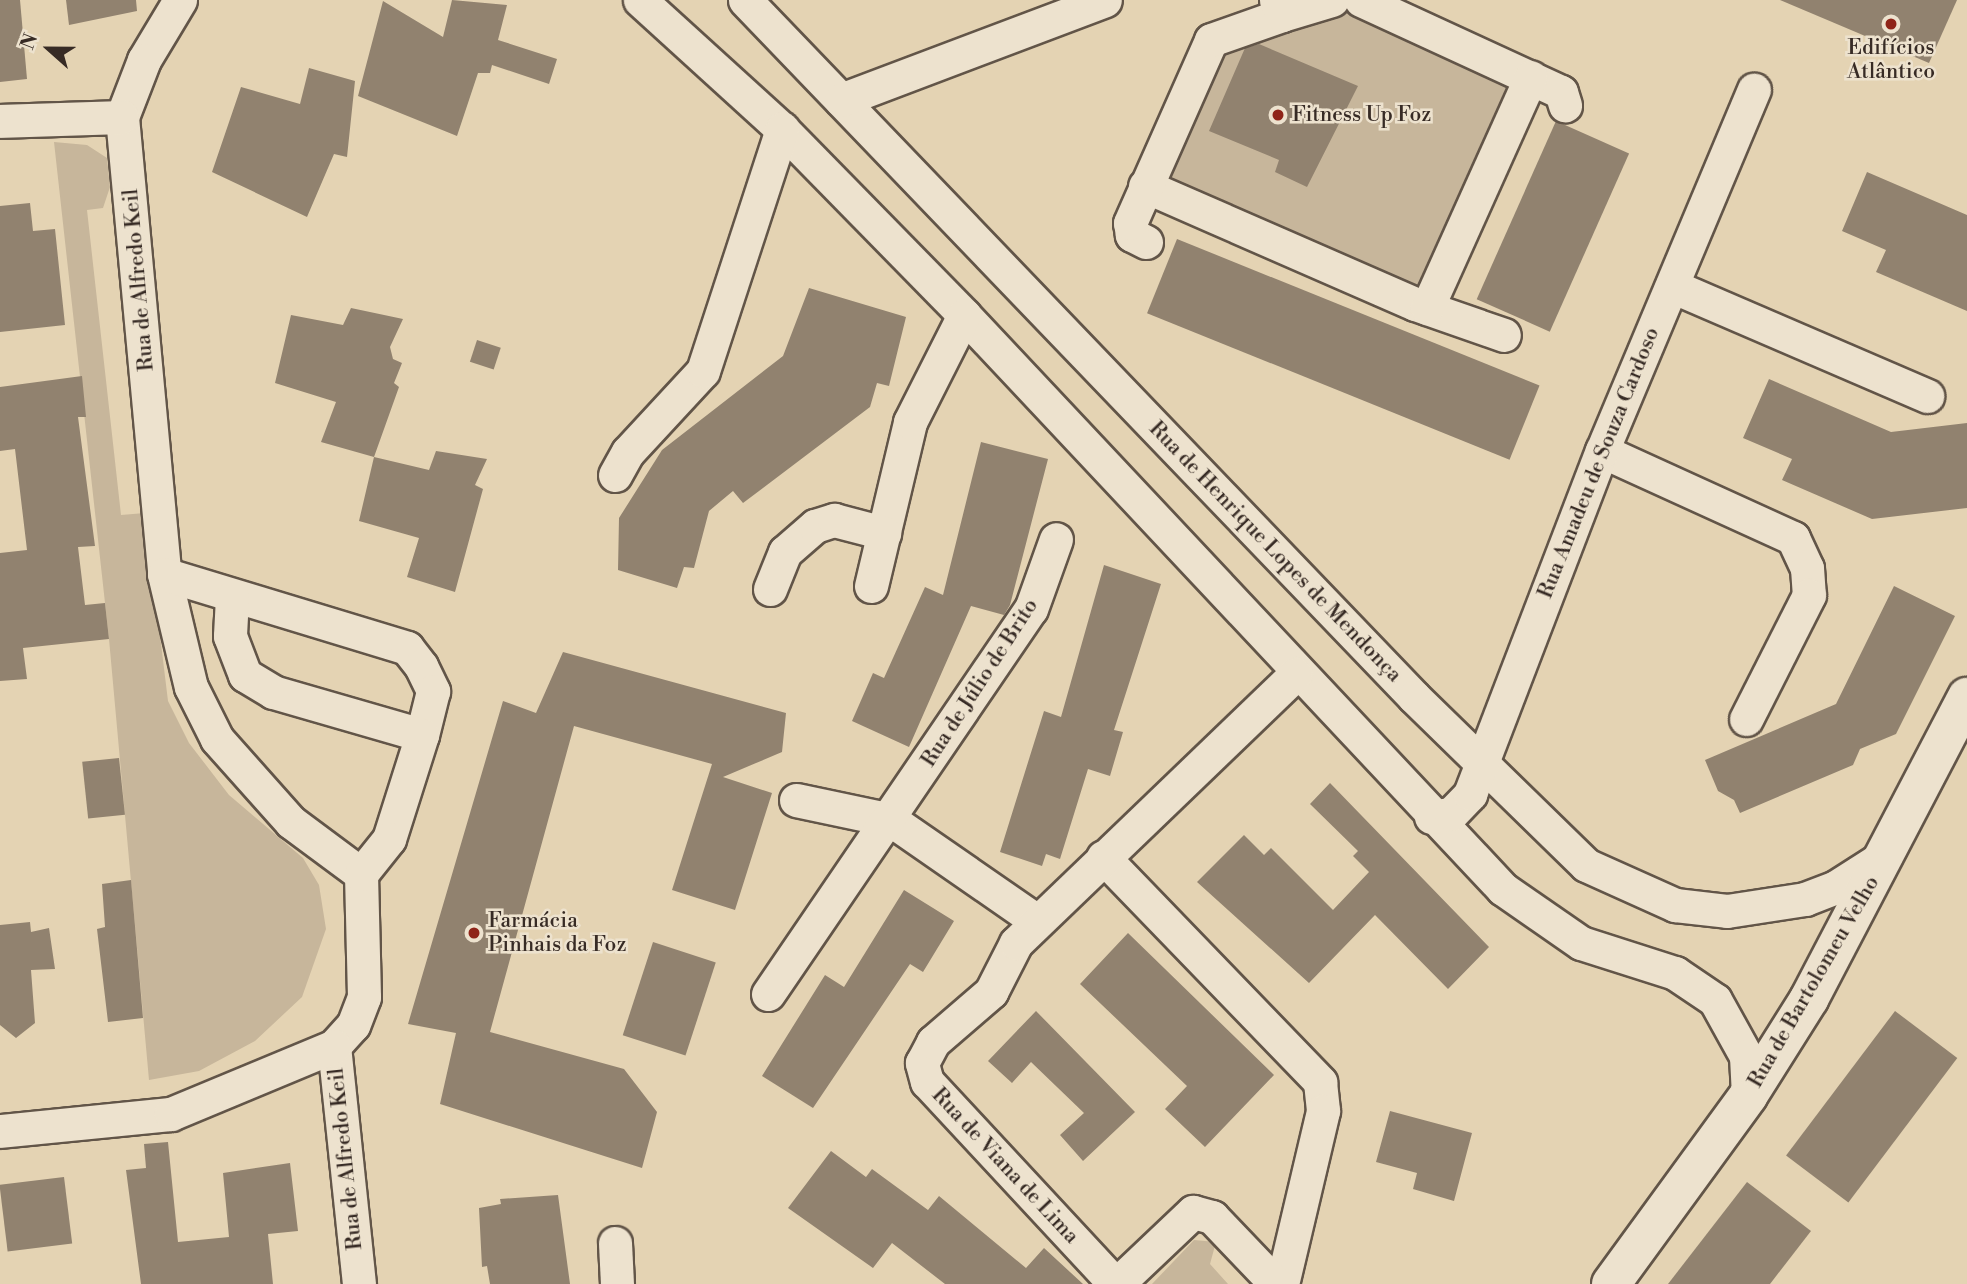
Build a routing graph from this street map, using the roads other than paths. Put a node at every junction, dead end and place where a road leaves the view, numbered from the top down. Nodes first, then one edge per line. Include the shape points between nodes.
1 (180, 0) edge
2 (640, 0) edge
3 (745, 0) edge
4 (1105, 0) edge
5 (1332, 0) edge
6 (1361, 0) edge
7 (1279, 7) edge
8 (1531, 77) junction
9 (1754, 90) dead end
10 (841, 100) junction
11 (1566, 105) dead end
12 (121, 117) junction
13 (0, 121) edge
14 (782, 130) junction
15 (1145, 186) junction
16 (1146, 242) dead end
17 (1672, 286) junction
18 (1427, 308) junction
19 (964, 315) junction
20 (1504, 335) dead end
21 (1927, 396) dead end
22 (1602, 451) junction
23 (615, 475) dead end
24 (884, 533) junction
25 (1056, 539) dead end
26 (164, 574) junction
27 (871, 586) dead end
28 (770, 589) dead end
29 (232, 597) junction
30 (1296, 674) junction
31 (1967, 697) edge
32 (1745, 719) dead end
33 (422, 735) junction
34 (1480, 763) junction
35 (796, 800) dead end
36 (1431, 817) junction
37 (891, 820) junction
38 (1888, 853) junction
39 (1103, 857) junction
40 (361, 874) junction
41 (1037, 921) junction
42 (768, 994) dead end
43 (334, 1046) junction
44 (1748, 1096) junction
45 (0, 1131) edge
46 (615, 1243) dead end
47 (359, 1284) edge
48 (617, 1284) edge
49 (1116, 1284) edge
50 (1276, 1284) edge
51 (1282, 1284) edge
52 (1611, 1284) edge

1 - 12 street, Rua de Alfredo Keil via 144,60
2 - 14 street
3 - 10 street, Rua de Henrique Lopes de Mendonça
4 - 10 street
5 - 7 street
6 - 8 street
7 - 15 street via 1211,40
8 - 11 street via 1561,92
8 - 18 street
9 - 17 street, Rua Amadeu de Souza Cardoso
10 - 34 street, Rua de Henrique Lopes de Mendonça
12 - 13 street
12 - 26 street, Rua de Alfredo Keil
14 - 19 street
14 - 23 street via 703,371 628,452
15 - 16 street via 1130,223 1132,235
15 - 18 street
17 - 21 street
17 - 22 street, Rua Amadeu de Souza Cardoso
18 - 20 street
19 - 24 street via 910,422
19 - 30 street
22 - 32 street via 1793,538 1809,595
22 - 34 street, Rua Amadeu de Souza Cardoso
24 - 27 street
24 - 28 street via 834,520 816,526 785,552
25 - 37 street, Rua de Júlio de Brito via 1031,608
26 - 29 street
26 - 40 street, Rua de Alfredo Keil via 191,687 217,739 291,822
29 - 33 street via 230,636 245,675 273,692
29 - 33 street via 407,648 433,691
30 - 36 street
30 - 39 street, Rua de Viana de Lima
31 - 38 street, Rua de Bartolomeu Velho
33 - 40 street via 389,839
34 - 36 street, Rua Amadeu de Souza Cardoso via 1461,804 1451,814
34 - 38 street, Rua de Henrique Lopes de Mendonça via 1586,864 1675,905 1727,911 1777,905 1836,887
35 - 37 street
36 - 44 street via 1540,920 1581,943 1675,973 1715,1000 1746,1056
37 - 41 street
37 - 42 street, Rua de Júlio de Brito via 874,832
38 - 44 street, Rua de Bartolomeu Velho
39 - 41 street, Rua de Viana de Lima
39 - 51 street via 1320,1082 1323,1111
40 - 43 street, Rua de Alfredo Keil via 364,997 353,1025
41 - 49 street, Rua de Viana de Lima via 1016,943 990,992 933,1042 922,1073
43 - 45 street via 171,1114
43 - 47 street, Rua de Alfredo Keil
44 - 52 street, Rua de Bartolomeu Velho
46 - 48 street
49 - 50 street, Rua de Viana de Lima via 1193,1212 1212,1217

